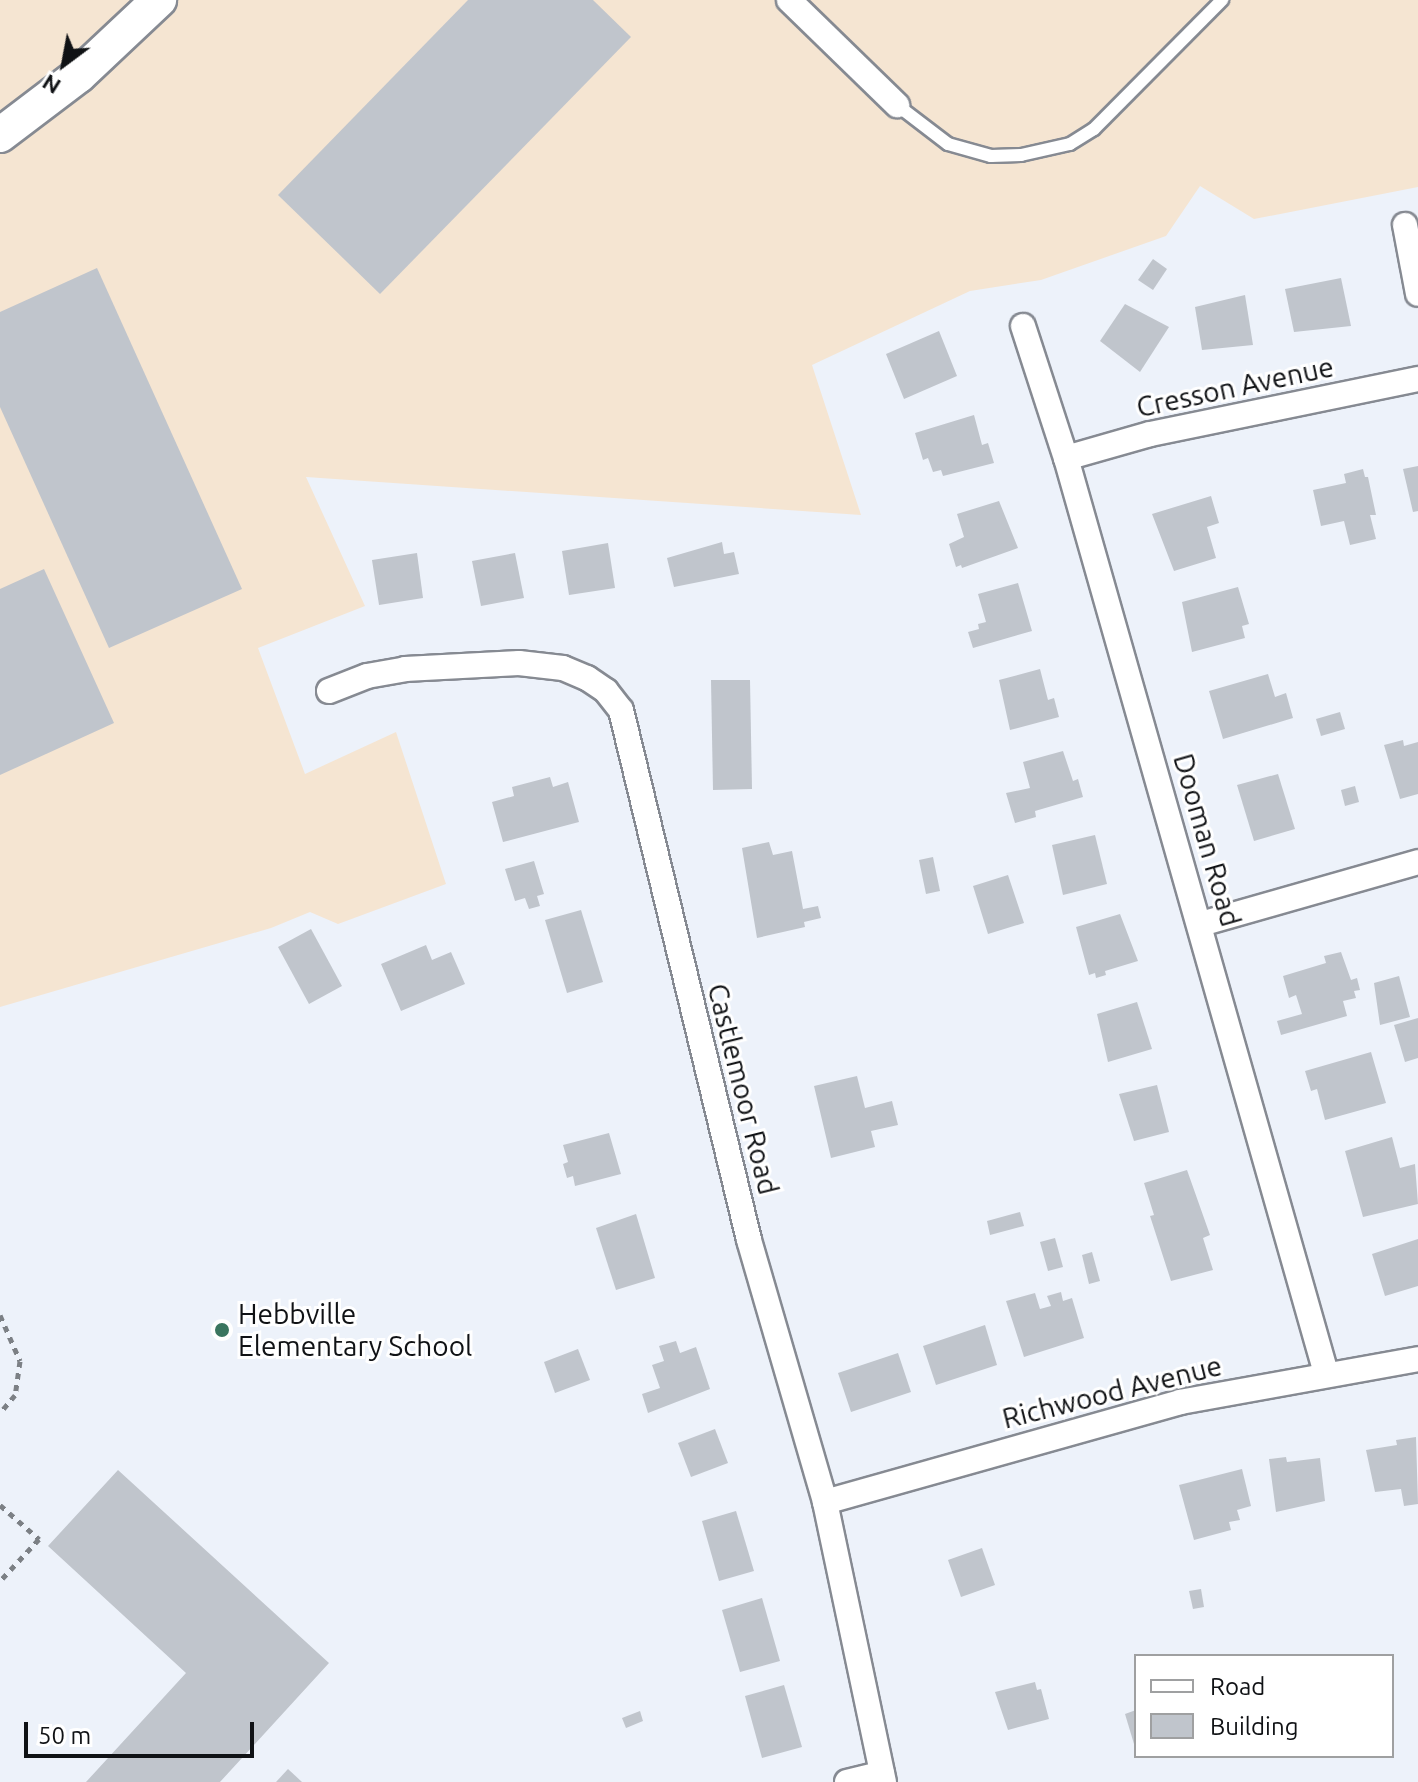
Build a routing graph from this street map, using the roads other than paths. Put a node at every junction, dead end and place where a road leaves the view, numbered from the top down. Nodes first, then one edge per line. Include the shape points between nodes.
1 (159, 0) edge
2 (789, 0) edge
3 (1222, 0) edge
4 (897, 105) joint
5 (0, 135) edge
6 (1405, 225) dead end
7 (1418, 294) edge
8 (1023, 326) dead end
9 (1418, 379) edge
10 (1066, 458) junction
11 (329, 691) dead end
12 (1418, 862) edge
13 (1201, 924) junction
14 (1418, 1359) edge
15 (1326, 1373) junction
16 (825, 1502) junction
17 (883, 1778) edge
18 (847, 1782) edge

1 - 5 main road via 79,75
2 - 4 street
3 - 4 lane via 1094,129 1070,144 991,156 948,144
6 - 7 street
8 - 10 street, Dooman Road
9 - 10 street, Cresson Avenue via 1150,434
10 - 13 street, Dooman Road
11 - 16 street, Castlemoor Road via 405,669 519,663 563,668 587,678 621,710 749,1240
12 - 13 street
13 - 15 street, Dooman Road
14 - 15 street, Richwood Avenue
15 - 16 street, Richwood Avenue via 1180,1402
16 - 17 street, Castlemoor Road
17 - 18 street

